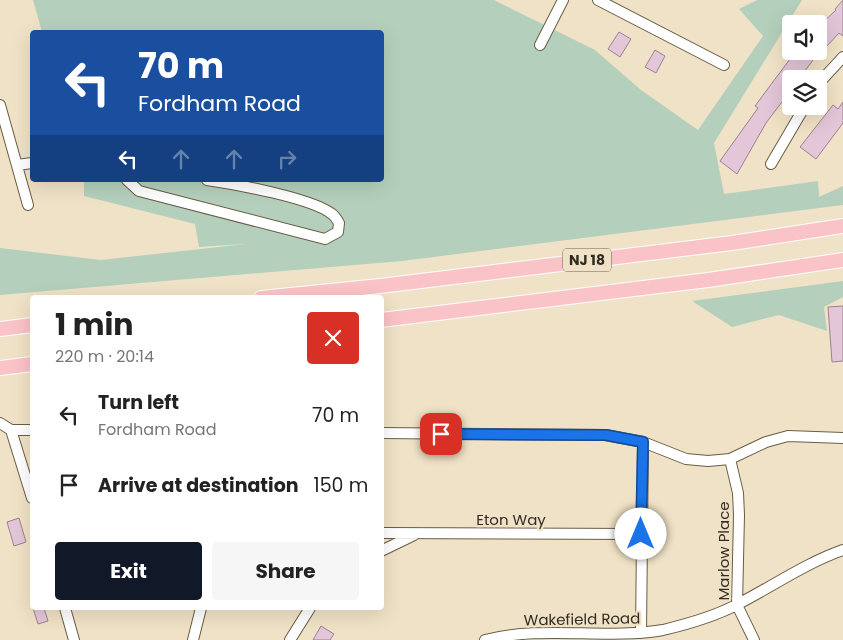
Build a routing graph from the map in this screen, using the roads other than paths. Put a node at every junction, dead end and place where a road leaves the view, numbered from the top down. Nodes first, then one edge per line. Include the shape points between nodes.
1 (564, 0) edge
2 (598, 0) edge
3 (540, 45) dead end
4 (843, 58) edge
5 (724, 65) dead end
6 (827, 75) edge
7 (0, 105) edge
8 (800, 115) edge
9 (30, 164) edge
10 (771, 164) dead end
11 (17, 165) junction
12 (129, 182) edge
13 (219, 182) edge
14 (28, 205) dead end
15 (843, 226) edge
16 (843, 260) edge
17 (291, 295) edge
18 (384, 320) edge
19 (30, 325) edge
20 (0, 329) edge
21 (30, 364) edge
22 (0, 368) edge
23 (0, 423) edge
24 (11, 430) junction
25 (30, 430) edge
26 (384, 433) edge
27 (843, 438) edge
28 (643, 442) junction
29 (730, 459) junction
30 (30, 492) edge
31 (384, 533) edge
32 (415, 534) junction
33 (641, 534) junction
34 (384, 550) edge
35 (843, 550) edge
36 (737, 605) junction
37 (66, 610) edge
38 (200, 610) edge
39 (309, 610) edge
40 (641, 633) junction
41 (74, 640) edge
42 (193, 640) edge
43 (290, 640) edge
44 (485, 640) edge
45 (754, 640) edge

1 - 3 street
2 - 5 street
4 - 6 street
7 - 11 street
8 - 10 street
9 - 11 street
11 - 14 street
12 - 13 street via 139,191 325,239 338,232 339,223 333,214 312,204
15 - 17 highway, NJ 18 via 732,243
16 - 18 highway, NJ 18
19 - 20 highway
21 - 22 highway
23 - 24 street
24 - 25 street
24 - 30 street
26 - 28 street via 606,435
27 - 29 street via 782,436
28 - 29 street via 686,459 708,462
28 - 33 street
29 - 36 street, Marlow Place via 738,493
31 - 32 street, Eton Way
32 - 33 street, Eton Way
32 - 34 street
33 - 40 street
35 - 36 street, Wakefield Road
36 - 40 street, Wakefield Road via 687,624
36 - 45 street, Marlow Place
37 - 41 street
38 - 42 street
39 - 43 street
40 - 44 street, Wakefield Road via 613,636 525,635

